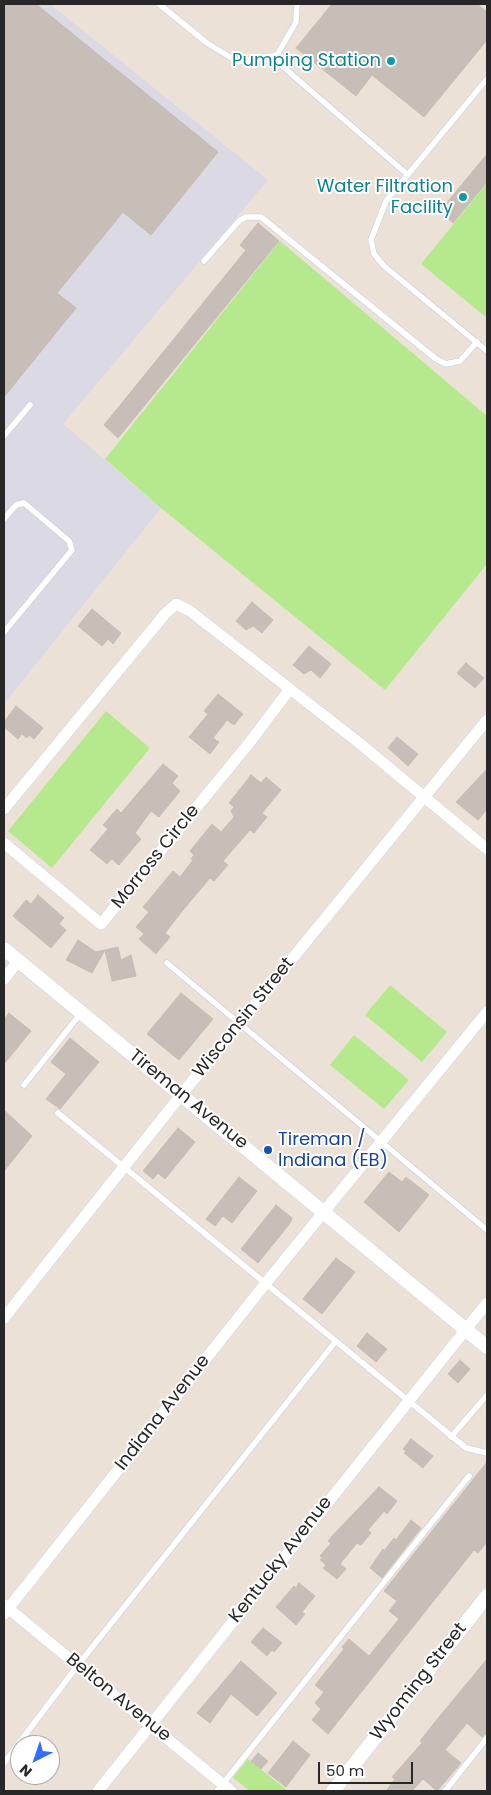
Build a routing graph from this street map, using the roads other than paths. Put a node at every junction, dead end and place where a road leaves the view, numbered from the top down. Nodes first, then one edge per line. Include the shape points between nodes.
1 (159, 4) edge
2 (297, 4) edge
3 (277, 55) junction
4 (487, 79) edge
5 (408, 175) junction
6 (204, 261) dead end
7 (477, 342) junction
8 (487, 351) edge
9 (30, 405) dead end
10 (4, 436) edge
11 (4, 519) edge
12 (4, 632) edge
13 (289, 690) junction
14 (487, 720) edge
15 (425, 797) junction
16 (4, 809) edge
17 (4, 843) edge
18 (487, 849) edge
19 (4, 950) edge
20 (18, 961) junction
21 (167, 963) dead end
22 (4, 979) edge
23 (80, 1012) junction
24 (487, 1012) edge
25 (240, 1024) junction
26 (24, 1085) dead end
27 (181, 1095) junction
28 (58, 1113) dead end
29 (381, 1142) junction
30 (124, 1167) junction
31 (324, 1212) junction
32 (487, 1230) edge
33 (265, 1284) junction
34 (487, 1303) edge
35 (4, 1318) edge
36 (466, 1329) junction
37 (336, 1341) junction
38 (487, 1347) edge
39 (487, 1395) edge
40 (408, 1401) junction
41 (451, 1437) junction
42 (487, 1453) edge
43 (469, 1476) dead end
44 (487, 1596) edge
45 (5, 1609) edge
46 (78, 1666) junction
47 (150, 1725) junction
48 (487, 1738) edge
49 (4, 1763) edge
50 (224, 1789) edge
51 (98, 1791) edge
52 (333, 1791) edge
53 (445, 1791) edge

1 - 3 lane via 207,43 238,62
2 - 3 lane via 296,22
3 - 5 lane via 281,65
4 - 5 lane
5 - 7 lane via 386,201 371,240 374,254 384,266
6 - 7 lane via 239,221 246,217 261,217 436,359 446,364 460,361
7 - 8 lane
9 - 10 lane
11 - 12 lane via 16,504 24,503 70,541 72,550
13 - 15 street
13 - 16 street via 190,611 176,604
13 - 17 street, Morross Circle via 100,924
14 - 15 street, Wisconsin Street
15 - 18 street
15 - 25 street, Wisconsin Street
19 - 20 street, Tireman Avenue
20 - 22 street
20 - 23 street, Tireman Avenue
21 - 25 lane
23 - 26 lane
23 - 27 street, Tireman Avenue
24 - 29 street, Indiana Avenue
25 - 27 street, Wisconsin Street
25 - 29 lane
27 - 30 street, Wisconsin Street
27 - 31 street, Tireman Avenue
28 - 30 lane
29 - 31 street, Indiana Avenue
29 - 32 lane
30 - 33 lane
30 - 35 street, Wisconsin Street
31 - 33 street, Indiana Avenue
31 - 36 street, Tireman Avenue
33 - 37 lane
33 - 45 street, Indiana Avenue
34 - 36 street, Kentucky Avenue
36 - 38 street, Tireman Avenue
36 - 40 street, Kentucky Avenue
37 - 40 lane
37 - 46 lane
39 - 41 lane
40 - 41 lane
40 - 47 street, Kentucky Avenue
41 - 42 lane via 466,1448
43 - 50 lane
44 - 52 street, Wyoming Street
45 - 46 street, Belton Avenue
46 - 47 street, Belton Avenue
46 - 49 lane
47 - 50 street, Belton Avenue
47 - 51 street, Kentucky Avenue
48 - 53 lane

